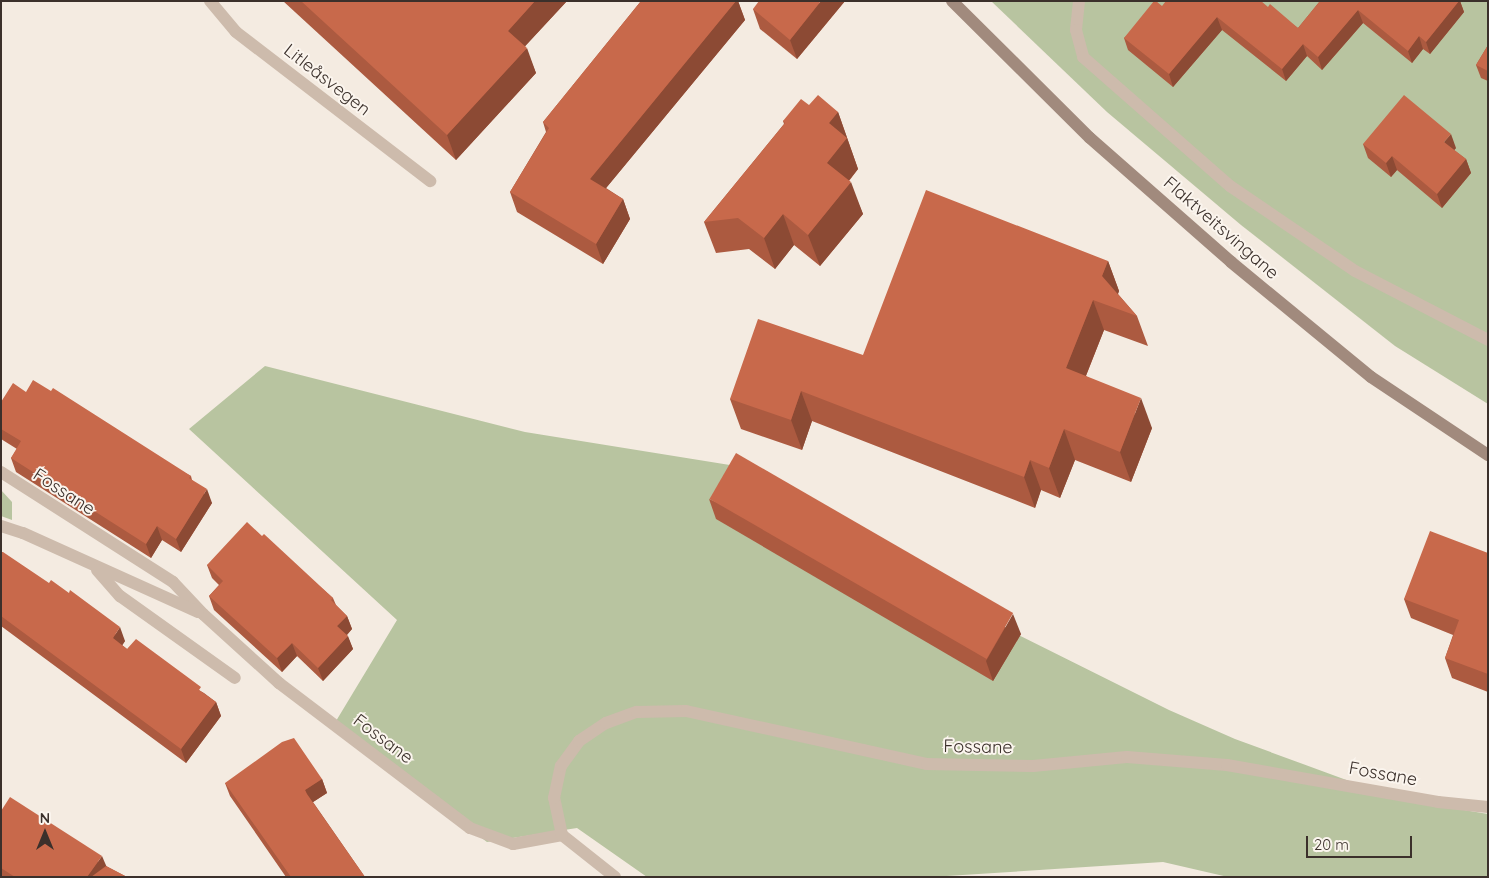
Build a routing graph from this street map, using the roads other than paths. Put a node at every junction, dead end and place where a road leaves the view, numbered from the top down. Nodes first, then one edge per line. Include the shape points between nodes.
1 (210, 1) edge
2 (952, 1) edge
3 (1080, 1) edge
4 (430, 181) dead end
5 (1488, 340) edge
6 (1488, 455) edge
7 (1, 472) edge
8 (1, 526) edge
9 (94, 566) junction
10 (203, 614) junction
11 (235, 678) dead end
12 (1488, 807) edge
13 (562, 836) junction
14 (615, 877) edge

1 - 4 street, Litleåsvegen via 236,32
2 - 6 main road, Flaktveitsvingane via 1090,138 1231,262 1371,377
3 - 5 street via 1076,30 1083,57 1230,186 1355,270
7 - 10 street, Fossane via 173,582
8 - 9 street, Fossane
9 - 10 street, Fossane
9 - 11 street, Fossane via 120,596
10 - 13 street, Fossane via 279,683 470,828 513,844
12 - 13 street, Fossane via 1438,802 1227,765 1136,758 1033,766 927,764 686,711 637,712 606,723 579,741 561,766 554,798
13 - 14 street

